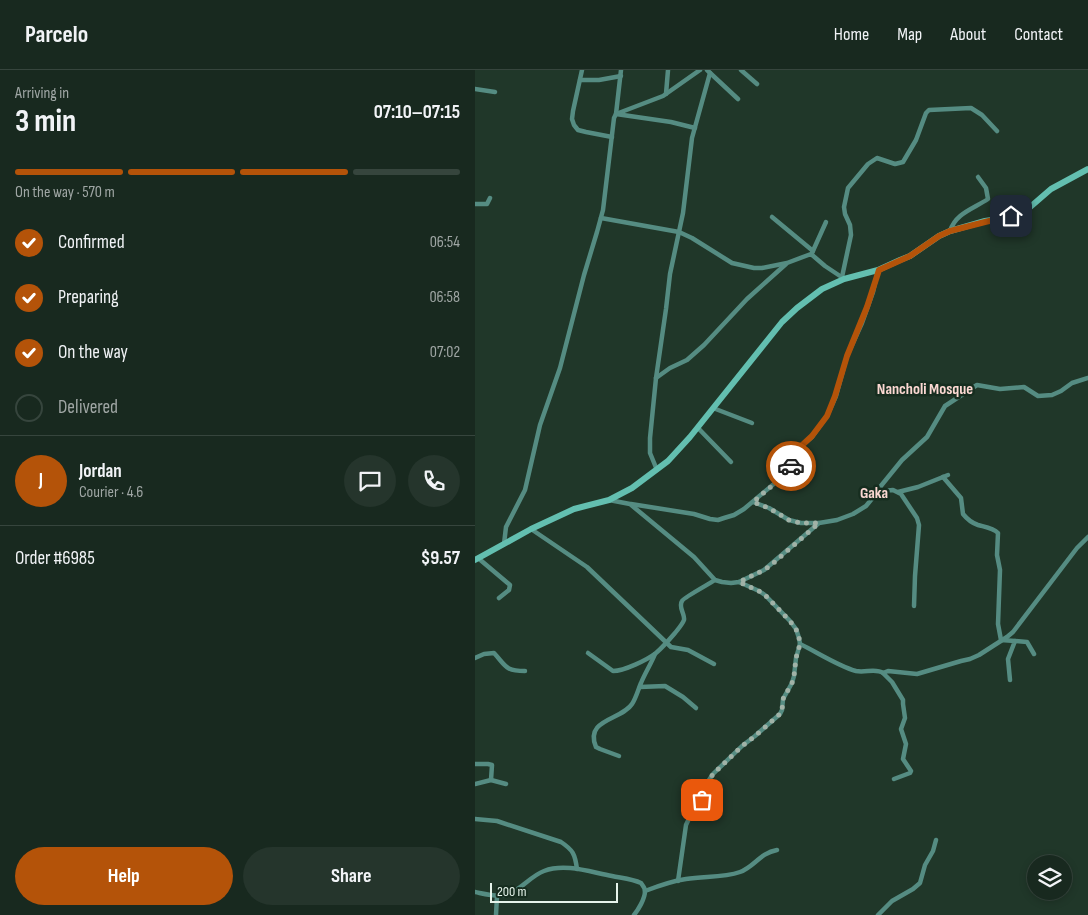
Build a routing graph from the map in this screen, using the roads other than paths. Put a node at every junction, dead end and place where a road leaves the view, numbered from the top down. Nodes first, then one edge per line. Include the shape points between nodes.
1 (582, 70) edge
2 (621, 70) edge
3 (668, 70) edge
4 (700, 70) edge
5 (741, 70) edge
6 (709, 71) edge
7 (621, 76) junction
8 (580, 80) junction
9 (757, 84) dead end
10 (475, 90) edge
11 (495, 92) dead end
12 (665, 94) junction
13 (738, 99) dead end
14 (617, 114) junction
15 (695, 128) junction
16 (997, 131) dead end
17 (612, 137) junction
18 (1088, 169) edge
19 (978, 177) dead end
20 (490, 198) dead end
21 (475, 204) edge
22 (772, 217) dead end
23 (601, 218) junction
24 (826, 222) dead end
25 (950, 231) junction
26 (679, 232) junction
27 (812, 252) junction
28 (787, 263) junction
29 (879, 270) junction
30 (843, 278) junction
31 (656, 378) junction
32 (1088, 378) edge
33 (713, 408) junction
34 (753, 423) dead end
35 (698, 428) junction
36 (731, 462) dead end
37 (657, 470) junction
38 (898, 492) junction
39 (875, 495) junction
40 (609, 500) junction
41 (753, 502) junction
42 (630, 504) junction
43 (819, 523) junction
44 (531, 529) junction
45 (1088, 537) edge
46 (504, 544) junction
47 (477, 559) edge
48 (715, 580) junction
49 (739, 582) junction
50 (499, 598) dead end
51 (914, 606) dead end
52 (1001, 640) junction
53 (1015, 641) junction
54 (667, 642) junction
55 (800, 644) junction
56 (588, 653) dead end
57 (656, 653) junction
58 (1034, 654) dead end
59 (475, 658) edge
60 (714, 664) dead end
61 (525, 671) dead end
62 (883, 672) junction
63 (1010, 680) dead end
64 (640, 686) junction
65 (696, 708) dead end
66 (619, 756) dead end
67 (475, 764) edge
68 (491, 780) junction
69 (893, 780) dead end
70 (475, 784) edge
71 (506, 784) dead end
72 (475, 819) edge
73 (936, 840) dead end
74 (777, 850) dead end
75 (577, 869) junction
76 (678, 880) junction
77 (645, 891) junction
78 (475, 892) edge
79 (497, 896) junction
80 (636, 914) edge
81 (496, 915) edge
82 (878, 915) edge

1 - 8 street
2 - 7 street
3 - 12 street
4 - 12 street
5 - 9 street
6 - 13 street
6 - 15 street
7 - 8 street
7 - 14 street
8 - 17 street via 572,119 574,125 578,130
10 - 11 street
12 - 14 street
14 - 15 street
14 - 17 street
15 - 26 street
16 - 30 street via 971,108 929,110 903,162 891,163 877,158 868,164 848,188 844,207 851,234
17 - 23 street
18 - 25 street via 1051,189 1019,215
19 - 25 street via 986,188 988,199 960,216
20 - 21 street via 487,204
22 - 27 street
23 - 26 street
23 - 46 street via 560,368 540,425 525,490 506,527
24 - 27 street
25 - 29 street via 910,256
26 - 28 street via 741,266 762,268
26 - 31 street
27 - 28 street
27 - 30 street
28 - 31 street via 687,360
29 - 30 street
29 - 41 street via 827,416 795,453 788,472
30 - 33 street via 822,289 782,322
31 - 37 street via 650,453
32 - 39 street via 1072,383 1057,394 1039,396 1024,387 977,385 945,406 927,437 901,460
33 - 34 street
33 - 35 street
35 - 36 street
35 - 37 street
37 - 40 street via 633,488
38 - 39 street via 882,490
38 - 51 street via 903,495 919,525
38 - 52 street via 945,476 961,498 963,514 975,524 997,531
39 - 43 street via 853,514
40 - 42 street
40 - 44 street via 574,509
41 - 42 street via 734,515 718,520
41 - 43 street via 789,520
42 - 48 street via 694,557
43 - 49 street via 770,566
44 - 46 street
44 - 54 street via 587,567
45 - 52 street via 1013,632
46 - 47 street
47 - 50 street via 510,585
48 - 49 street
48 - 54 street via 683,599 684,619
49 - 55 street via 759,591 773,603 796,629
52 - 53 street
52 - 62 street via 975,657 927,672
53 - 58 street via 1027,642
53 - 63 street via 1008,659
54 - 57 street
54 - 60 street via 671,648 688,650
55 - 62 street via 851,669
55 - 76 street via 792,683 783,699 780,714 713,774 702,800 694,808 686,825
56 - 57 street via 617,671
57 - 64 street
59 - 61 street via 495,653 507,667
62 - 69 street via 903,700 905,718 901,729 906,744 903,759 911,771
64 - 65 street via 665,686
64 - 66 street via 633,704 597,727 593,736 596,747
67 - 68 street via 492,765
68 - 70 street
68 - 71 street
72 - 75 street via 497,821 561,842 574,854
73 - 82 street via 920,883 892,901
74 - 76 street via 771,850 740,872
75 - 77 street via 641,883
75 - 79 street via 545,870 510,894
76 - 77 street
77 - 80 street
78 - 79 street
79 - 81 street

